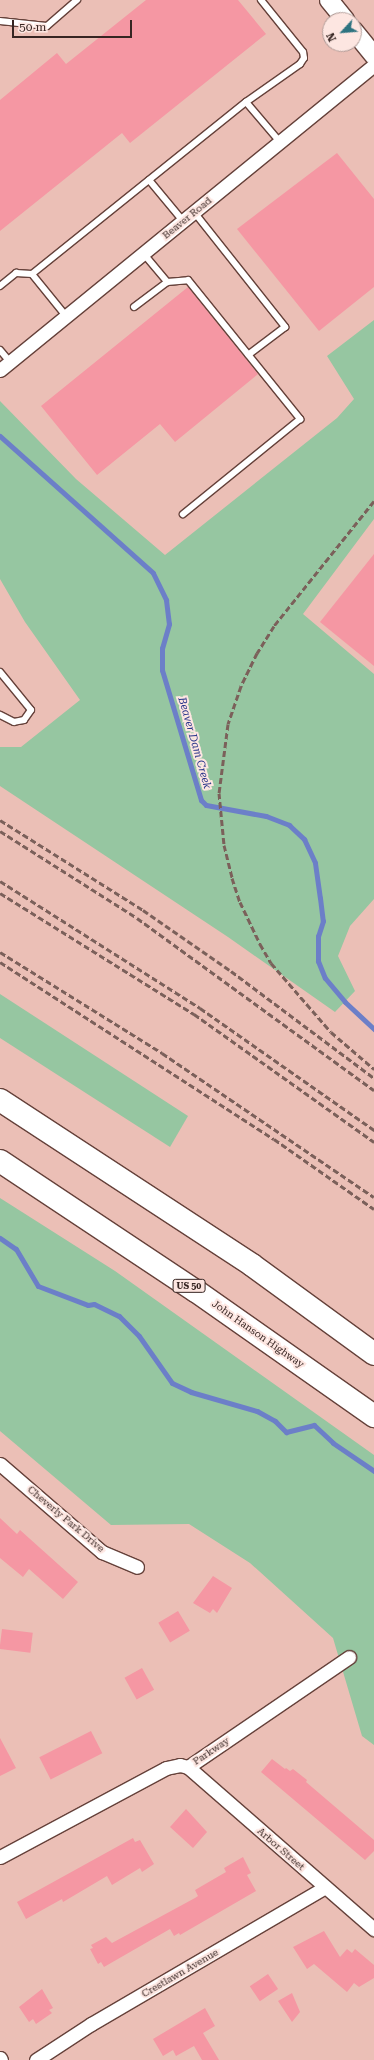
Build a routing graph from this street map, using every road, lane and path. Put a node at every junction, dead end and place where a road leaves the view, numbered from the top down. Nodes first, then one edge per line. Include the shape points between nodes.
1 (77, 0) edge
2 (261, 0) edge
3 (329, 0) edge
4 (339, 12) edge
5 (0, 21) edge
6 (362, 41) edge
7 (374, 56) edge
8 (374, 65) edge
9 (246, 102) junction
10 (280, 142) junction
11 (149, 180) junction
12 (194, 212) junction
13 (183, 221) junction
14 (143, 253) junction
15 (32, 274) junction
16 (166, 282) junction
17 (0, 286) edge
18 (134, 307) dead end
19 (66, 316) junction
20 (0, 350) edge
21 (248, 355) junction
22 (5, 366) edge
23 (183, 514) dead end
24 (0, 672) edge
25 (0, 714) edge
26 (0, 1100) edge
27 (0, 1161) edge
28 (374, 1354) edge
29 (374, 1416) edge
30 (0, 1464) edge
31 (137, 1567) dead end
32 (349, 1657) dead end
33 (188, 1767) junction
34 (0, 1857) edge
35 (325, 1888) junction
36 (374, 1929) edge
37 (36, 2060) edge

1 - 5 lane via 47,26
2 - 9 lane via 303,52 304,58 300,64
3 - 4 street
6 - 7 street
8 - 10 street, Beaver Road
9 - 10 lane
9 - 11 lane
10 - 12 street, Beaver Road
11 - 13 lane
11 - 15 lane
12 - 13 street, Beaver Road
12 - 21 lane via 285,327
13 - 14 street, Beaver Road
14 - 16 lane
14 - 19 street, Beaver Road
15 - 17 lane via 16,274
15 - 19 lane
16 - 18 lane
16 - 21 lane via 188,280
19 - 22 street, Beaver Road
20 - 22 lane
21 - 23 lane via 300,419
24 - 25 lane via 30,710 24,720 14,722
26 - 28 highway via 240,1257
27 - 29 highway, John Hanson Highway / US 50 via 196,1290
30 - 31 street, Cheverly Park Drive via 102,1552
32 - 33 street, Parkway
33 - 34 street, Parkway via 180,1765 166,1768
33 - 35 street, Arbor Street
35 - 36 street, Arbor Street
35 - 37 street, Crestlawn Avenue via 91,2024

